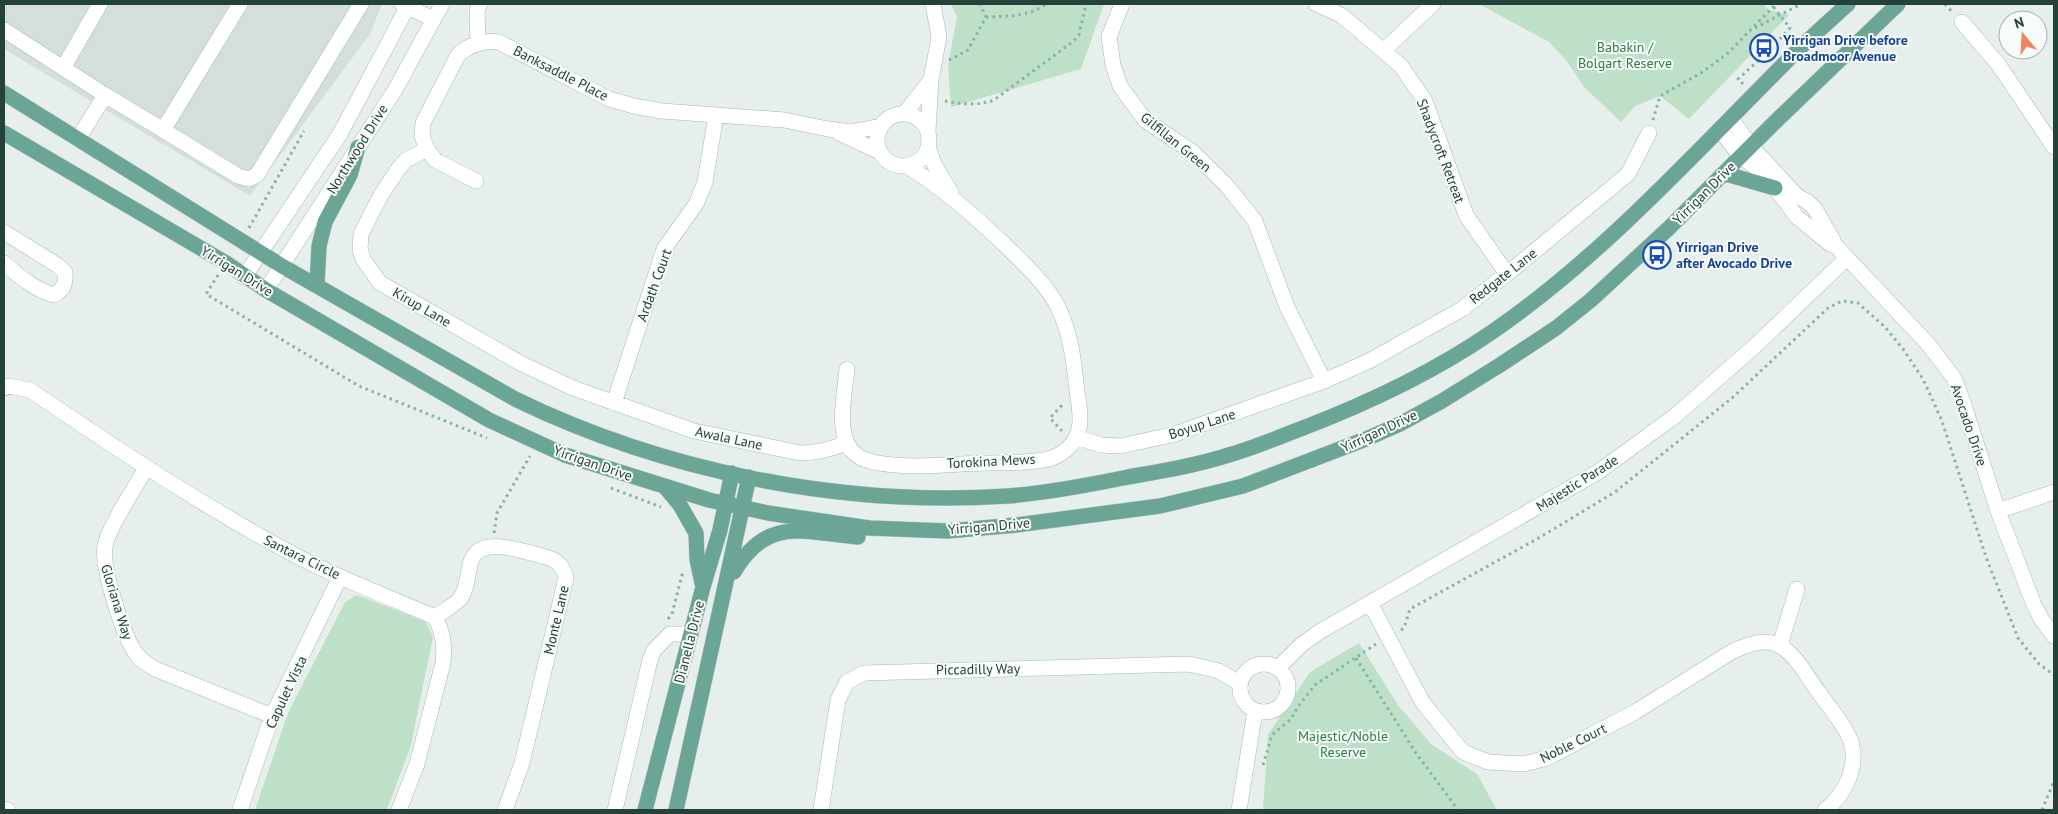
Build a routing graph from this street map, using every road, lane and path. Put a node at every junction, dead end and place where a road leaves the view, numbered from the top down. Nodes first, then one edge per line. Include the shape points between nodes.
1 (100, 4) edge
2 (240, 4) edge
3 (361, 4) edge
4 (442, 4) edge
5 (480, 4) edge
6 (933, 4) edge
7 (1046, 4) edge
8 (1086, 4) edge
9 (1122, 4) edge
10 (1316, 4) edge
11 (1433, 4) edge
12 (1801, 4) edge
13 (1848, 4) edge
14 (1898, 4) edge
15 (406, 5) edge
16 (1773, 5) edge
17 (1779, 14) junction
18 (986, 17) dead end
19 (433, 19) junction
20 (1962, 22) dead end
21 (4, 30) edge
22 (1750, 30) junction
23 (478, 43) junction
24 (1384, 50) junction
25 (1769, 51) dead end
26 (63, 68) junction
27 (931, 80) junction
28 (4, 93) edge
29 (104, 95) junction
30 (942, 100) dead end
31 (904, 114) junction
32 (716, 115) junction
33 (1731, 119) junction
34 (881, 126) junction
35 (828, 129) junction
36 (163, 130) junction
37 (1720, 130) junction
38 (928, 131) junction
39 (4, 132) edge
40 (1649, 132) joint
41 (78, 139) junction
42 (358, 147) junction
43 (928, 147) junction
44 (2054, 147) edge
45 (426, 148) junction
46 (1746, 151) junction
47 (880, 152) junction
48 (907, 166) junction
49 (1720, 177) junction
50 (476, 181) dead end
51 (1775, 188) junction
52 (956, 199) junction
53 (4, 232) edge
54 (1834, 244) junction
55 (261, 252) junction
56 (1847, 258) junction
57 (4, 263) edge
58 (282, 266) junction
59 (1507, 274) junction
60 (244, 277) junction
61 (317, 285) junction
62 (266, 290) junction
63 (847, 369) dead end
64 (1324, 381) junction
65 (4, 388) edge
66 (614, 403) junction
67 (1076, 438) junction
68 (846, 443) junction
69 (530, 456) dead end
70 (146, 468) junction
71 (732, 473) junction
72 (749, 477) junction
73 (665, 487) junction
74 (2054, 492) edge
75 (726, 504) junction
76 (743, 508) junction
77 (1998, 512) junction
78 (948, 530) junction
79 (496, 546) junction
80 (340, 577) junction
81 (703, 587) junction
82 (1797, 589) dead end
83 (725, 591) junction
84 (1370, 603) junction
85 (435, 617) junction
86 (691, 634) junction
87 (2054, 636) edge
88 (1388, 637) junction
89 (1780, 646) junction
90 (1356, 658) junction
91 (1278, 668) junction
92 (2054, 675) edge
93 (1240, 683) junction
94 (1255, 711) junction
95 (272, 716) junction
96 (1262, 768) dead end
97 (2054, 781) edge
98 (4, 809) edge
99 (8, 810) edge
100 (240, 810) edge
101 (399, 810) edge
102 (505, 810) edge
103 (615, 810) edge
104 (644, 810) edge
105 (676, 810) edge
106 (821, 810) edge
107 (1239, 810) edge
108 (1458, 810) edge
109 (1825, 810) edge
110 (2042, 810) edge

1 - 26 street
2 - 36 street
3 - 36 street via 257,175 249,179 238,176
4 - 19 street, Northwood Drive
5 - 23 street via 477,10
6 - 27 street via 939,37
7 - 18 path via 1018,15
8 - 30 path via 1079,35 994,100 984,104
9 - 64 street, Gilfillan Green via 1109,37 1120,86 1145,120 1194,154 1228,187 1255,221 1286,307
10 - 24 street, Shadycroft Retreat via 1341,15
11 - 24 street
12 - 17 path
13 - 33 main road, Yirrigan Drive
14 - 46 main road, Yirrigan Drive
15 - 19 street
15 - 55 street, Northwood Drive via 340,134
16 - 17 path
16 - 22 path
17 - 22 path
17 - 25 path via 1790,28
19 - 42 street, Northwood Drive via 395,90
20 - 44 street via 1998,64
21 - 26 street
22 - 40 path via 1728,54 1660,96
23 - 32 street, Banksaddle Place via 499,42 609,99 662,111
23 - 45 street via 458,55 423,123 422,136
24 - 59 street, Shadycroft Retreat via 1401,66 1425,101 1466,215
26 - 29 street
27 - 31 street
27 - 38 street
28 - 41 main road, Yirrigan Drive
29 - 36 street
29 - 41 street
31 - 34 street via 893,116
31 - 38 street via 916,118
32 - 35 street, Banksaddle Place via 784,120
32 - 66 street, Ardath Court via 705,182 696,204 664,250
33 - 37 main road, Yirrigan Drive
33 - 46 street, Avocado Drive
34 - 35 street, Banksaddle Place via 850,132
34 - 47 street via 878,136
35 - 47 street, Banksaddle Place
37 - 46 street, Avocado Drive
37 - 72 main road, Yirrigan Drive via 1589,256 1491,333 1395,388 1347,411 1233,454 1074,487 957,498 834,492
38 - 43 street
39 - 60 main road, Yirrigan Drive via 226,263
40 - 59 street, Redgate Lane via 1628,174
41 - 55 main road, Yirrigan Drive
42 - 58 street, Northwood Drive
42 - 61 main road via 350,175 325,222 319,246
43 - 48 street via 920,159
43 - 52 street via 935,166
45 - 50 street via 436,160
45 - 66 street, Kirup Lane via 399,168 361,234 360,248 370,272 380,284 522,364
46 - 49 main road, Yirrigan Drive
46 - 51 street, Avocado Drive
46 - 54 street, Avocado Drive via 1815,209
47 - 48 street via 892,163
48 - 52 street
49 - 51 main road via 1726,174
49 - 78 main road, Yirrigan Drive via 1637,258 1556,328 1442,401 1374,436 1243,486 1160,506 1016,525
51 - 54 street, Avocado Drive via 1797,217
52 - 67 street via 1032,272 1057,305 1068,331 1074,360 1081,424
53 - 57 street via 57,264 64,272 66,283 54,295 47,293
54 - 56 street, Avocado Drive
55 - 58 main road, Yirrigan Drive
55 - 60 street, Northwood Drive
56 - 77 street, Avocado Drive via 1928,344 1954,378
56 - 84 street, Majestic Parade via 1756,345 1675,416 1598,472
58 - 61 main road, Yirrigan Drive
58 - 62 street, Northwood Drive
59 - 64 street, Redgate Lane via 1462,309 1369,361
60 - 62 main road, Yirrigan Drive
61 - 71 main road, Yirrigan Drive via 552,417 663,456
62 - 73 main road, Yirrigan Drive via 490,420 565,455
63 - 68 street via 843,420
64 - 67 street, Boyup Lane via 1175,434 1121,446 1101,445
65 - 70 street, Santara Circle via 30,390
66 - 68 street, Awala Lane via 694,431 800,453 814,454
67 - 68 street, Torokina Mews via 1068,449 1052,458 902,465 862,458
69 - 79 path via 497,513
70 - 80 street, Santara Circle via 268,541
70 - 95 street, Gloriana Way via 105,544 103,560 129,644 142,661 155,669
71 - 72 main road, Yirrigan Drive
71 - 75 main road, Dianella Drive
72 - 76 main road, Dianella Drive
73 - 75 main road, Yirrigan Drive
73 - 81 main road via 696,533
74 - 77 street
75 - 76 main road, Yirrigan Drive
75 - 81 main road, Dianella Drive
76 - 78 main road, Yirrigan Drive via 869,528
76 - 83 main road, Dianella Drive
77 - 87 street, Avocado Drive via 2034,605
78 - 83 main road via 911,539 779,532 759,541 745,555
79 - 85 street via 478,552 472,559 465,589 459,599
79 - 102 street, Monte Lane via 550,558 564,569 566,578 522,763
80 - 85 street, Santara Circle
80 - 95 street, Capulet Vista
81 - 86 main road, Dianella Drive
82 - 89 street
83 - 105 main road, Dianella Drive
84 - 88 street, Noble Court
84 - 91 street, Majestic Parade via 1301,645
85 - 101 street via 443,634 443,663 417,764
86 - 103 street via 670,634 654,650
86 - 104 main road, Dianella Drive
88 - 89 street, Noble Court via 1422,703 1463,752 1488,762 1524,764 1547,758 1635,712 1748,644 1764,641
88 - 90 path
88 - 92 path via 1404,628 1410,608 1615,492 1732,398 1828,308 1842,301 1858,303 1885,327 1923,379 1942,421 1986,557 2018,638 2039,664
89 - 109 street via 1796,661 1852,745 1852,762 1846,785 1834,804
90 - 96 path via 1315,685 1290,720 1272,735
90 - 108 path via 1416,752
91 - 93 street via 1267,664 1255,665 1245,672
91 - 94 street via 1288,684 1286,697 1274,710
93 - 94 street via 1244,702
93 - 106 street, Piccadilly Way via 1219,671 1189,664 864,673 847,682 838,700
94 - 107 street
95 - 100 street, Capulet Vista
97 - 110 path
98 - 99 street

